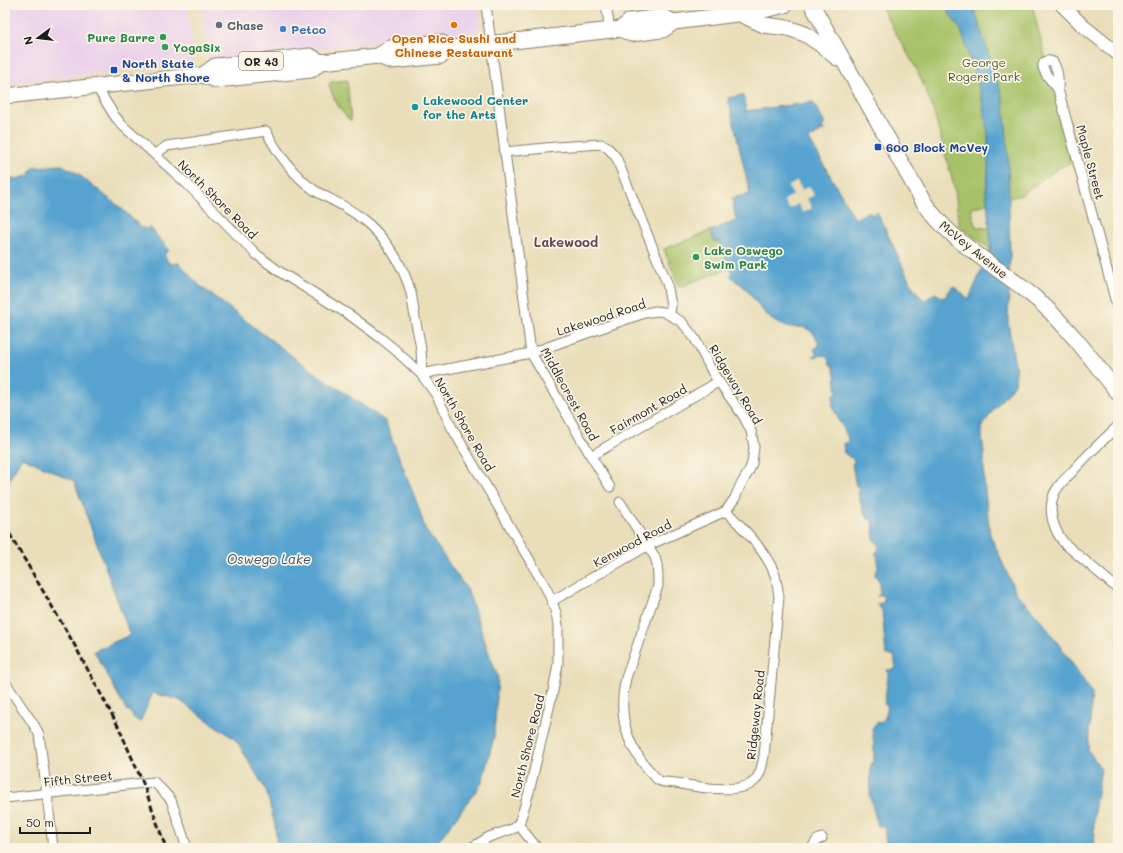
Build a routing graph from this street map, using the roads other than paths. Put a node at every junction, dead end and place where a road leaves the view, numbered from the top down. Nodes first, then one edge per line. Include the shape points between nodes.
1 (486, 5) edge
2 (606, 5) edge
3 (785, 5) edge
4 (812, 5) edge
5 (1062, 5) edge
6 (740, 14) junction
7 (615, 30) junction
8 (491, 44) junction
9 (1118, 54) edge
10 (845, 64) junction
11 (96, 86) junction
12 (1058, 89) dead end
13 (5, 96) edge
14 (504, 152) junction
15 (155, 154) junction
16 (1118, 310) edge
17 (670, 315) junction
18 (531, 353) junction
19 (421, 374) junction
20 (718, 382) junction
21 (1118, 393) edge
22 (1118, 426) edge
23 (591, 456) junction
24 (610, 487) dead end
25 (620, 502) dead end
26 (726, 511) junction
27 (647, 546) junction
28 (1118, 589) edge
29 (552, 601) junction
30 (5, 682) edge
31 (47, 794) junction
32 (5, 798) edge
33 (518, 824) junction
34 (822, 838) dead end
35 (53, 848) edge
36 (186, 848) edge
37 (471, 848) edge
38 (537, 848) edge
39 (812, 848) edge

1 - 8 street, Middlecrest Road
2 - 7 street
3 - 6 main road, OR 43
4 - 10 main road, McVey Avenue
5 - 9 street
6 - 7 main road, OR 43 via 674,22 663,17 630,21
6 - 10 main road, McVey Avenue via 764,25 788,28 804,34
7 - 8 main road, OR 43
8 - 11 main road, OR 43 via 452,48 441,56 390,62 378,56 321,62 311,70 304,71 216,80 203,75
8 - 14 street, Middlecrest Road
10 - 21 main road, McVey Avenue via 929,210 947,230 1018,284 1060,321
11 - 13 main road, OR 43
11 - 15 street, North Shore Road via 121,124
12 - 16 street, Maple Street
14 - 17 street via 556,146 606,146 616,157 666,283 671,305
14 - 18 street, Middlecrest Road
15 - 19 street, North Shore Road via 256,254 378,336
15 - 19 street via 167,146 266,132 296,175 362,218 392,252 411,294 422,354
17 - 18 street, Lakewood Road via 656,311 645,313
17 - 20 street, Ridgeway Road via 682,322 695,339
18 - 19 street, Lakewood Road
18 - 23 street, Middlecrest Road
19 - 29 street, North Shore Road via 437,396 452,428
20 - 23 street, Fairmont Road
20 - 26 street, Ridgeway Road via 748,424 754,447 749,471
22 - 28 street via 1059,486 1053,495 1051,508 1058,536
23 - 24 street, Middlecrest Road
25 - 27 street
26 - 27 street, Kenwood Road
26 - 27 street, Ridgeway Road via 755,542 769,563 779,597 764,756 761,771 756,780 749,784 734,788 714,788 660,781 640,759 630,742 624,723 623,692 658,586 657,564
27 - 29 street, Kenwood Road
29 - 33 street, North Shore Road via 558,626 558,664 529,792
30 - 31 street via 38,734
31 - 32 street, Fifth Street
31 - 35 street
31 - 36 street, Fifth Street via 154,782 173,804
33 - 37 street via 515,828 489,837
33 - 38 street
34 - 39 street via 817,840

